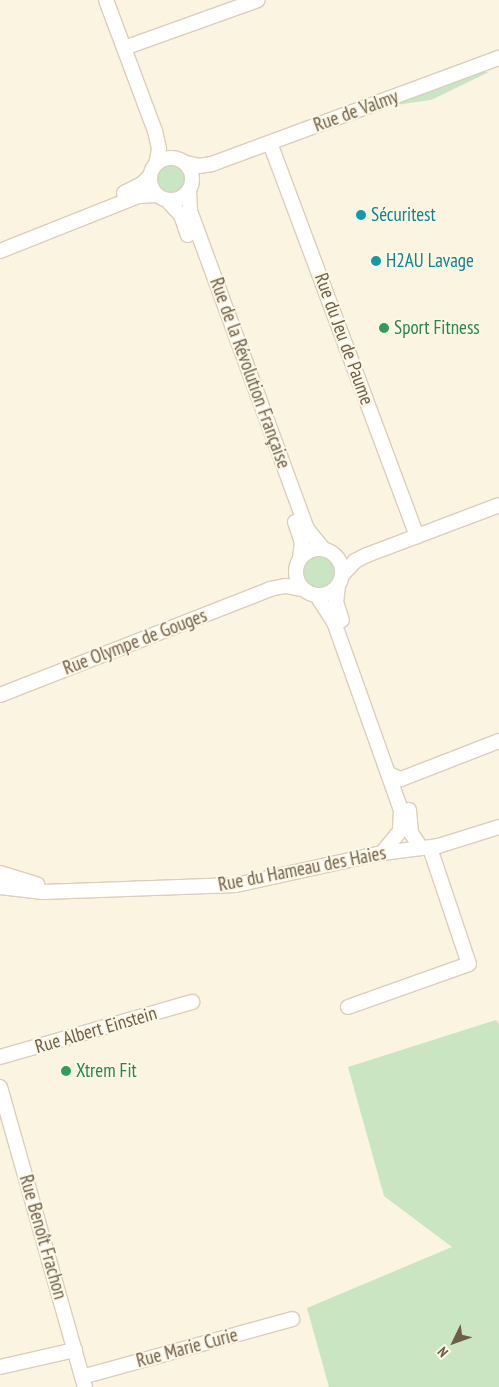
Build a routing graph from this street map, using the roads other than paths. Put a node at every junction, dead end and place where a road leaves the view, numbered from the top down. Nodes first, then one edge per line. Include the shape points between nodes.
1 (106, 0) edge
2 (258, 0) edge
3 (124, 48) junction
4 (499, 58) edge
5 (155, 131) junction
6 (270, 143) junction
7 (181, 160) junction
8 (212, 164) junction
9 (153, 170) junction
10 (191, 185) junction
11 (162, 197) junction
12 (0, 242) edge
13 (0, 251) edge
14 (499, 505) edge
15 (417, 536) junction
16 (327, 551) junction
17 (367, 554) junction
18 (298, 563) junction
19 (340, 580) junction
20 (302, 589) junction
21 (270, 590) junction
22 (317, 596) junction
23 (0, 695) edge
24 (499, 741) edge
25 (396, 777) junction
26 (499, 827) edge
27 (425, 848) junction
28 (382, 853) junction
29 (0, 873) edge
30 (0, 887) edge
31 (72, 890) junction
32 (192, 1002) dead end
33 (348, 1007) dead end
34 (0, 1057) edge
35 (0, 1087) edge
36 (292, 1319) dead end
37 (75, 1350) junction
38 (0, 1367) edge
39 (83, 1382) edge

1 - 3 street
2 - 3 street
3 - 5 street
4 - 6 street, Rue de Valmy
5 - 7 street
5 - 9 street via 159,149
6 - 8 street, Rue de Valmy
6 - 15 street, Rue du Jeu de Paume
7 - 8 street, Rue de Valmy via 199,166
7 - 9 street via 165,158
7 - 10 street
8 - 10 street, Rue de Valmy
9 - 11 street via 151,186
9 - 12 street via 136,188
10 - 11 street via 178,199
10 - 16 street, Rue de la Révolution Française via 190,211 307,529
11 - 13 street via 138,196
11 - 18 street, Rue de la Révolution Française via 181,215 299,533 302,546
14 - 15 street
15 - 17 street
16 - 17 street via 350,556
16 - 18 street via 312,550
16 - 19 street via 340,563
17 - 19 street
18 - 20 street via 296,578
18 - 21 street, Rue Olympe de Gouges
19 - 22 street via 327,594
19 - 25 street via 337,606
20 - 21 street, Rue Olympe de Gouges via 286,586
20 - 22 street
21 - 23 street, Rue Olympe de Gouges
22 - 25 street via 334,622
24 - 25 street
25 - 27 street via 409,805 411,833
25 - 28 street via 402,821 395,839
26 - 27 street, Rue du Hameau des Haies
27 - 28 street, Rue du Hameau des Haies
27 - 33 street via 469,964
28 - 31 street, Rue du Hameau des Haies via 231,886
29 - 31 street, Rue du Hameau des Haies via 21,881
30 - 31 street, Rue du Hameau des Haies via 34,892
32 - 34 street, Rue Albert Einstein
35 - 37 street, Rue Benoît Frachon
36 - 39 street, Rue Marie Curie
37 - 38 street
37 - 39 street, Rue Benoît Frachon

